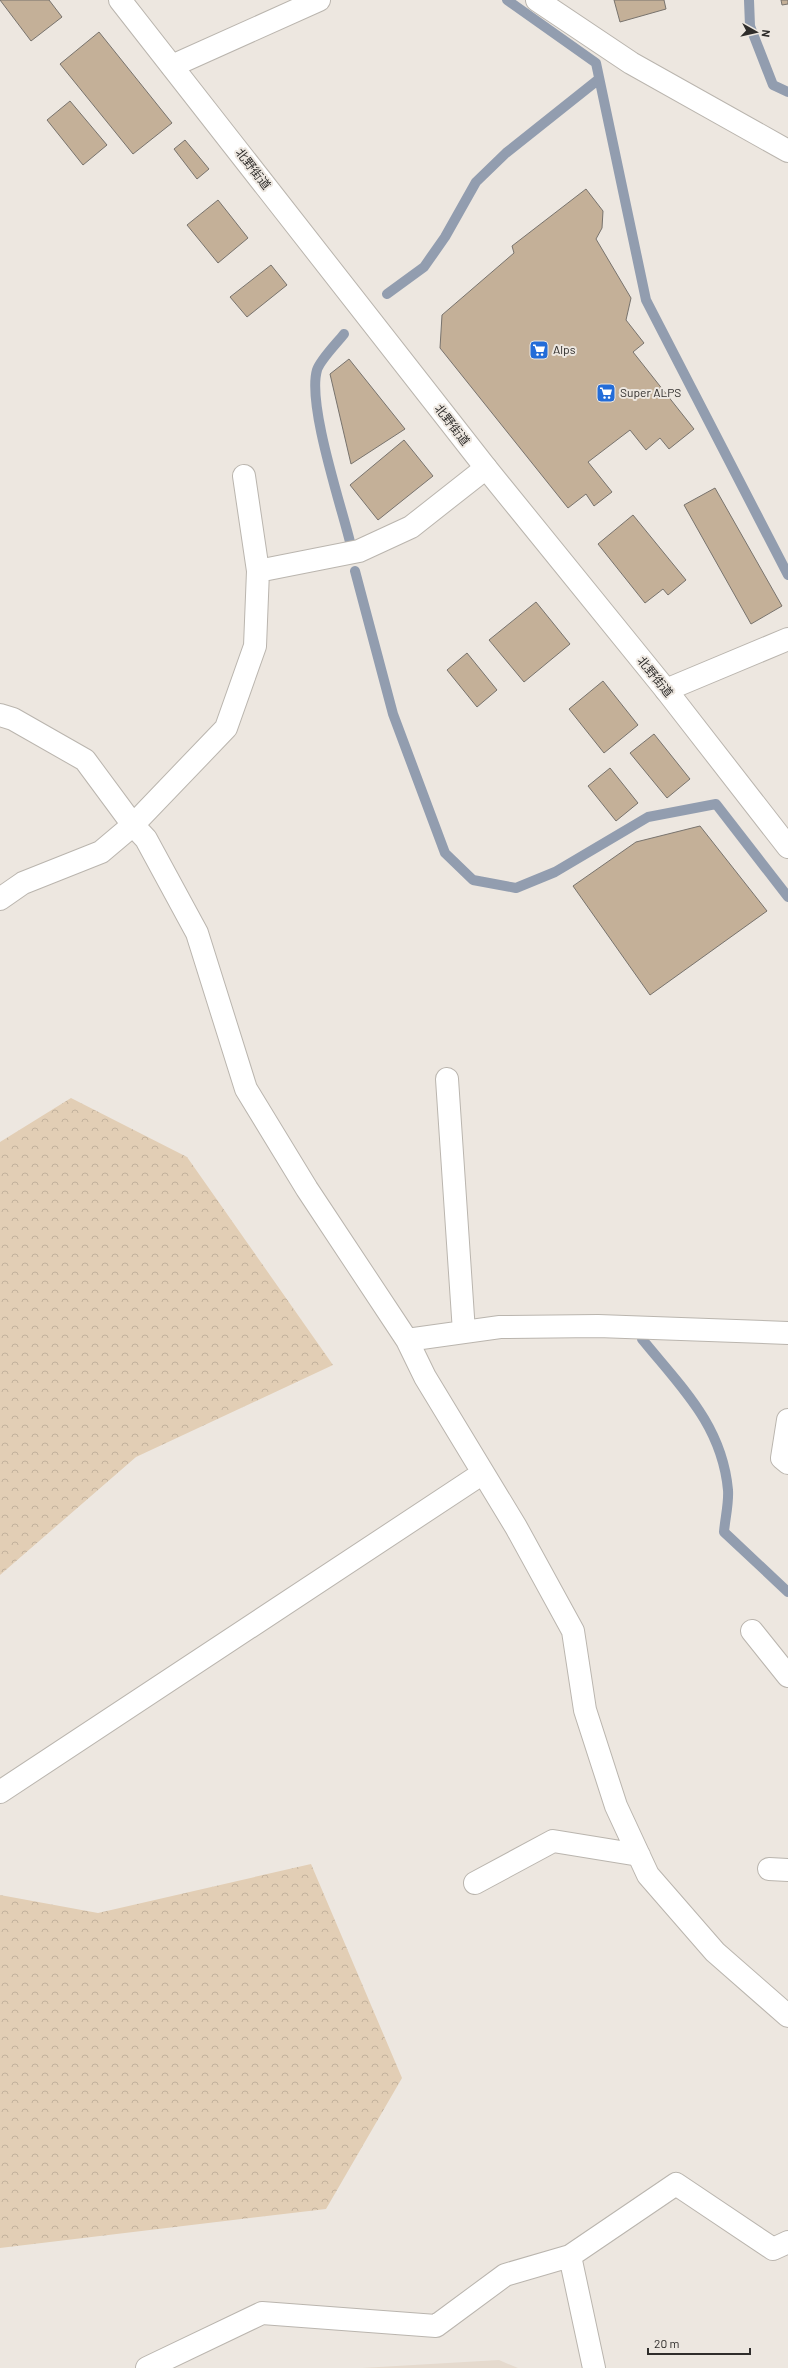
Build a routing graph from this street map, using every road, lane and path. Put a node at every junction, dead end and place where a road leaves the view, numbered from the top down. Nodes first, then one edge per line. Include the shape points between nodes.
1 (120, 0) edge
2 (319, 0) edge
3 (537, 0) edge
4 (172, 66) junction
5 (788, 151) edge
6 (486, 468) junction
7 (244, 476) dead end
8 (258, 571) junction
9 (788, 639) edge
10 (666, 690) junction
11 (0, 715) edge
12 (133, 825) junction
13 (788, 847) edge
14 (0, 899) edge
15 (447, 1080) dead end
16 (464, 1332) junction
17 (788, 1333) edge
18 (407, 1340) junction
19 (788, 1420) edge
20 (788, 1464) edge
21 (483, 1474) junction
22 (752, 1631) dead end
23 (788, 1676) edge
24 (0, 1792) edge
25 (639, 1855) junction
26 (476, 1883) dead end
27 (788, 2016) edge
28 (788, 2242) edge
29 (570, 2256) junction
30 (147, 2368) edge
31 (594, 2368) edge

1 - 4 street, 北野街道
2 - 4 street
3 - 5 street via 631,63
4 - 6 street, 北野街道
6 - 8 street via 410,528 365,548
6 - 10 street, 北野街道
7 - 8 street
8 - 12 street via 255,646 226,728
9 - 10 street
10 - 13 street, 北野街道
11 - 12 street via 13,719 85,760
12 - 14 street via 101,852 23,883
12 - 18 street via 146,839 197,933 246,1089 307,1189
15 - 16 street
16 - 17 street via 500,1327 598,1326
16 - 18 street
18 - 21 street
19 - 20 street via 782,1458
21 - 24 street
21 - 25 street via 516,1527 573,1631 585,1710 616,1806
22 - 23 street
25 - 26 street via 553,1841
25 - 27 street via 648,1875 715,1952
28 - 29 street via 773,2249 676,2184
29 - 30 street via 506,2275 436,2326 262,2313
29 - 31 street

